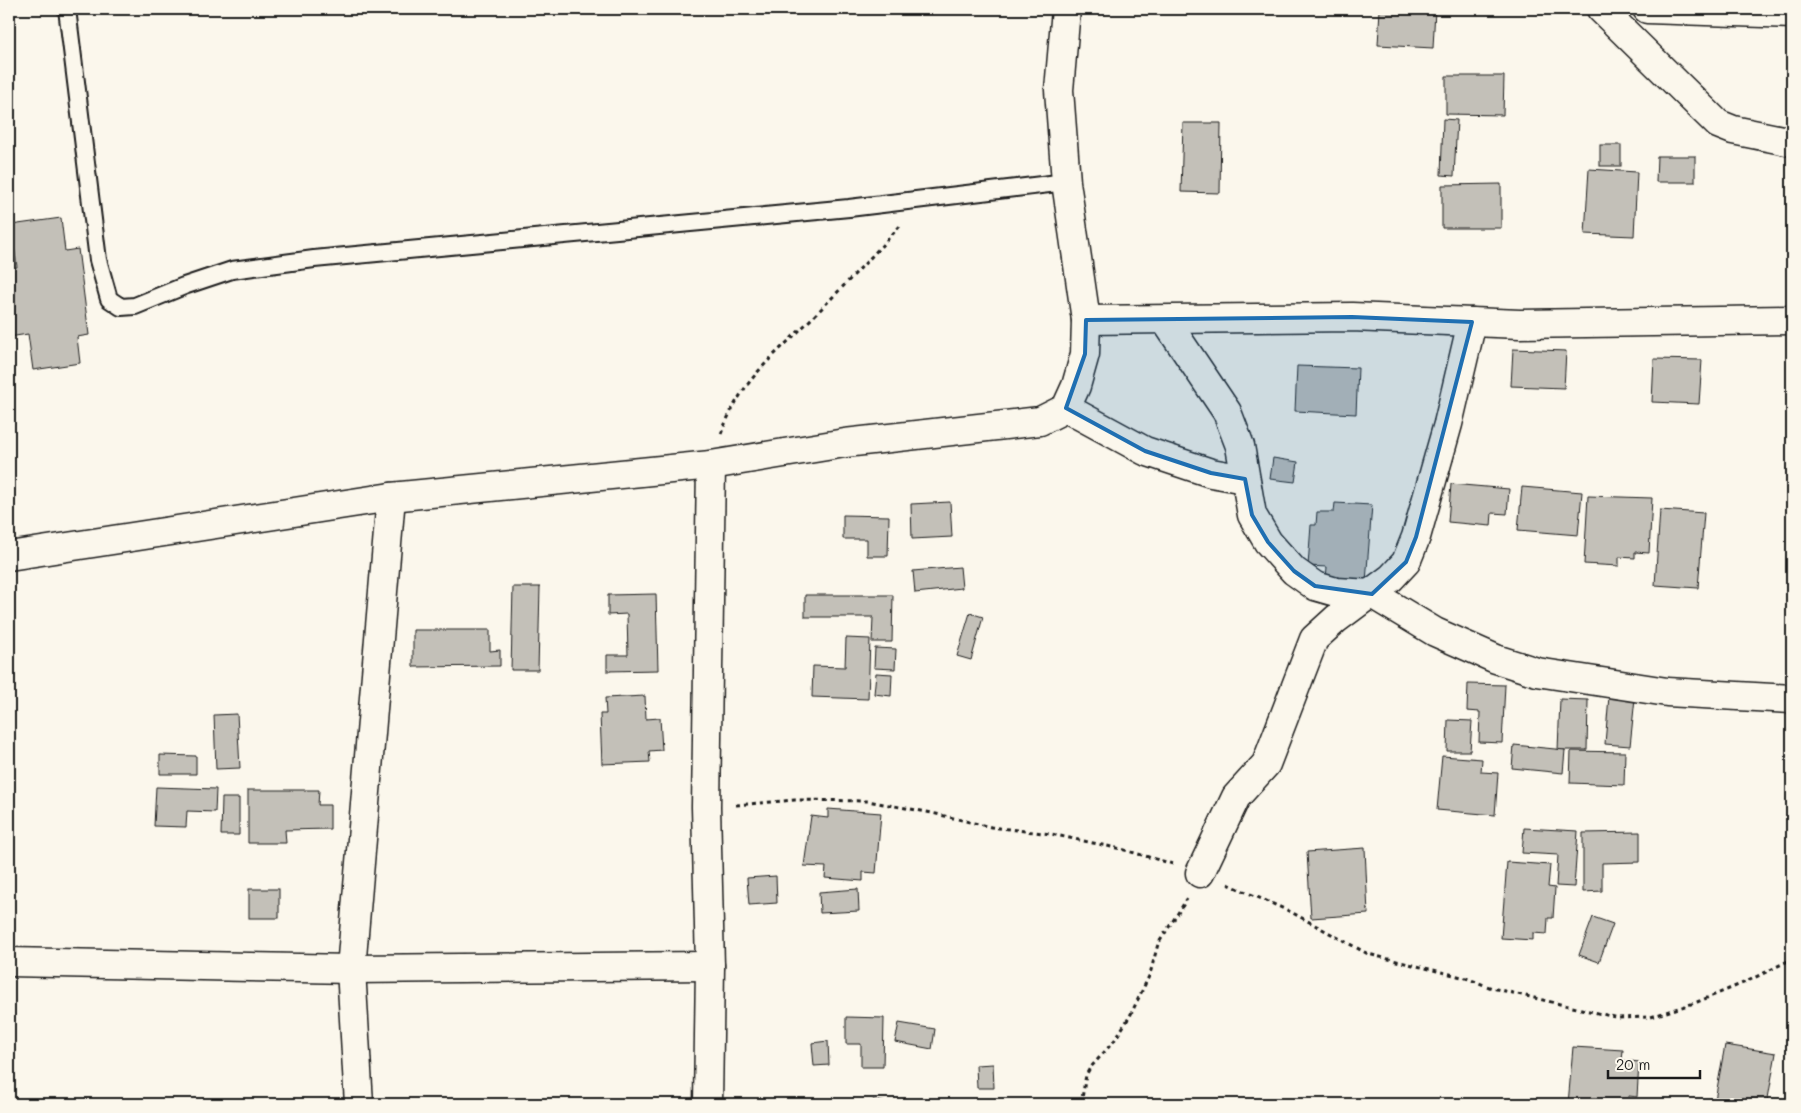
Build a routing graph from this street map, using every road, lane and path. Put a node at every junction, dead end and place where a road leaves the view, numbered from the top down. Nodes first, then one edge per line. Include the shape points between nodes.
1 (67, 9) edge
2 (1066, 9) edge
3 (1600, 9) edge
4 (1647, 9) edge
5 (1792, 14) edge
6 (1792, 142) edge
7 (1066, 182) junction
8 (926, 198) junction
9 (1086, 320) junction
10 (1165, 320) junction
11 (1792, 320) edge
12 (1472, 322) junction
13 (1066, 408) junction
14 (710, 466) junction
15 (1245, 479) junction
16 (391, 497) junction
17 (9, 556) edge
18 (1372, 594) junction
19 (1792, 699) edge
20 (706, 808) junction
21 (1200, 873) junction
22 (1792, 959) edge
23 (9, 962) edge
24 (710, 966) junction
25 (351, 969) junction
26 (359, 1104) edge
27 (708, 1104) edge
28 (1082, 1104) edge

1 - 8 lane via 98,260 109,299 120,308 135,306 184,286 241,269 314,259
2 - 7 street via 1059,90
3 - 6 street via 1718,124
4 - 5 street
7 - 8 lane
7 - 9 street
8 - 14 path via 843,287 756,372 732,410
9 - 10 street
9 - 13 street via 1086,354
10 - 12 street via 1352,317
10 - 15 street via 1227,412 1240,446
11 - 12 street
12 - 18 street via 1416,537 1406,562
13 - 14 street via 1040,421 845,443
13 - 15 street via 1145,451 1210,473
14 - 16 street
14 - 20 street
15 - 18 street via 1252,515 1268,542 1294,571 1315,586 1336,592
16 - 17 street
16 - 25 street
18 - 19 street via 1435,632 1496,659 1537,672 1667,692
18 - 21 street via 1336,619 1314,640 1266,764 1236,797
20 - 21 path via 794,800 868,801 991,827 1051,834 1122,848
20 - 24 street
21 - 22 path via 1262,898 1368,954 1619,1018 1651,1017 1697,1002
21 - 28 path via 1158,944 1138,1002 1114,1041 1086,1075
23 - 25 street
24 - 25 street
24 - 27 street
25 - 26 street

